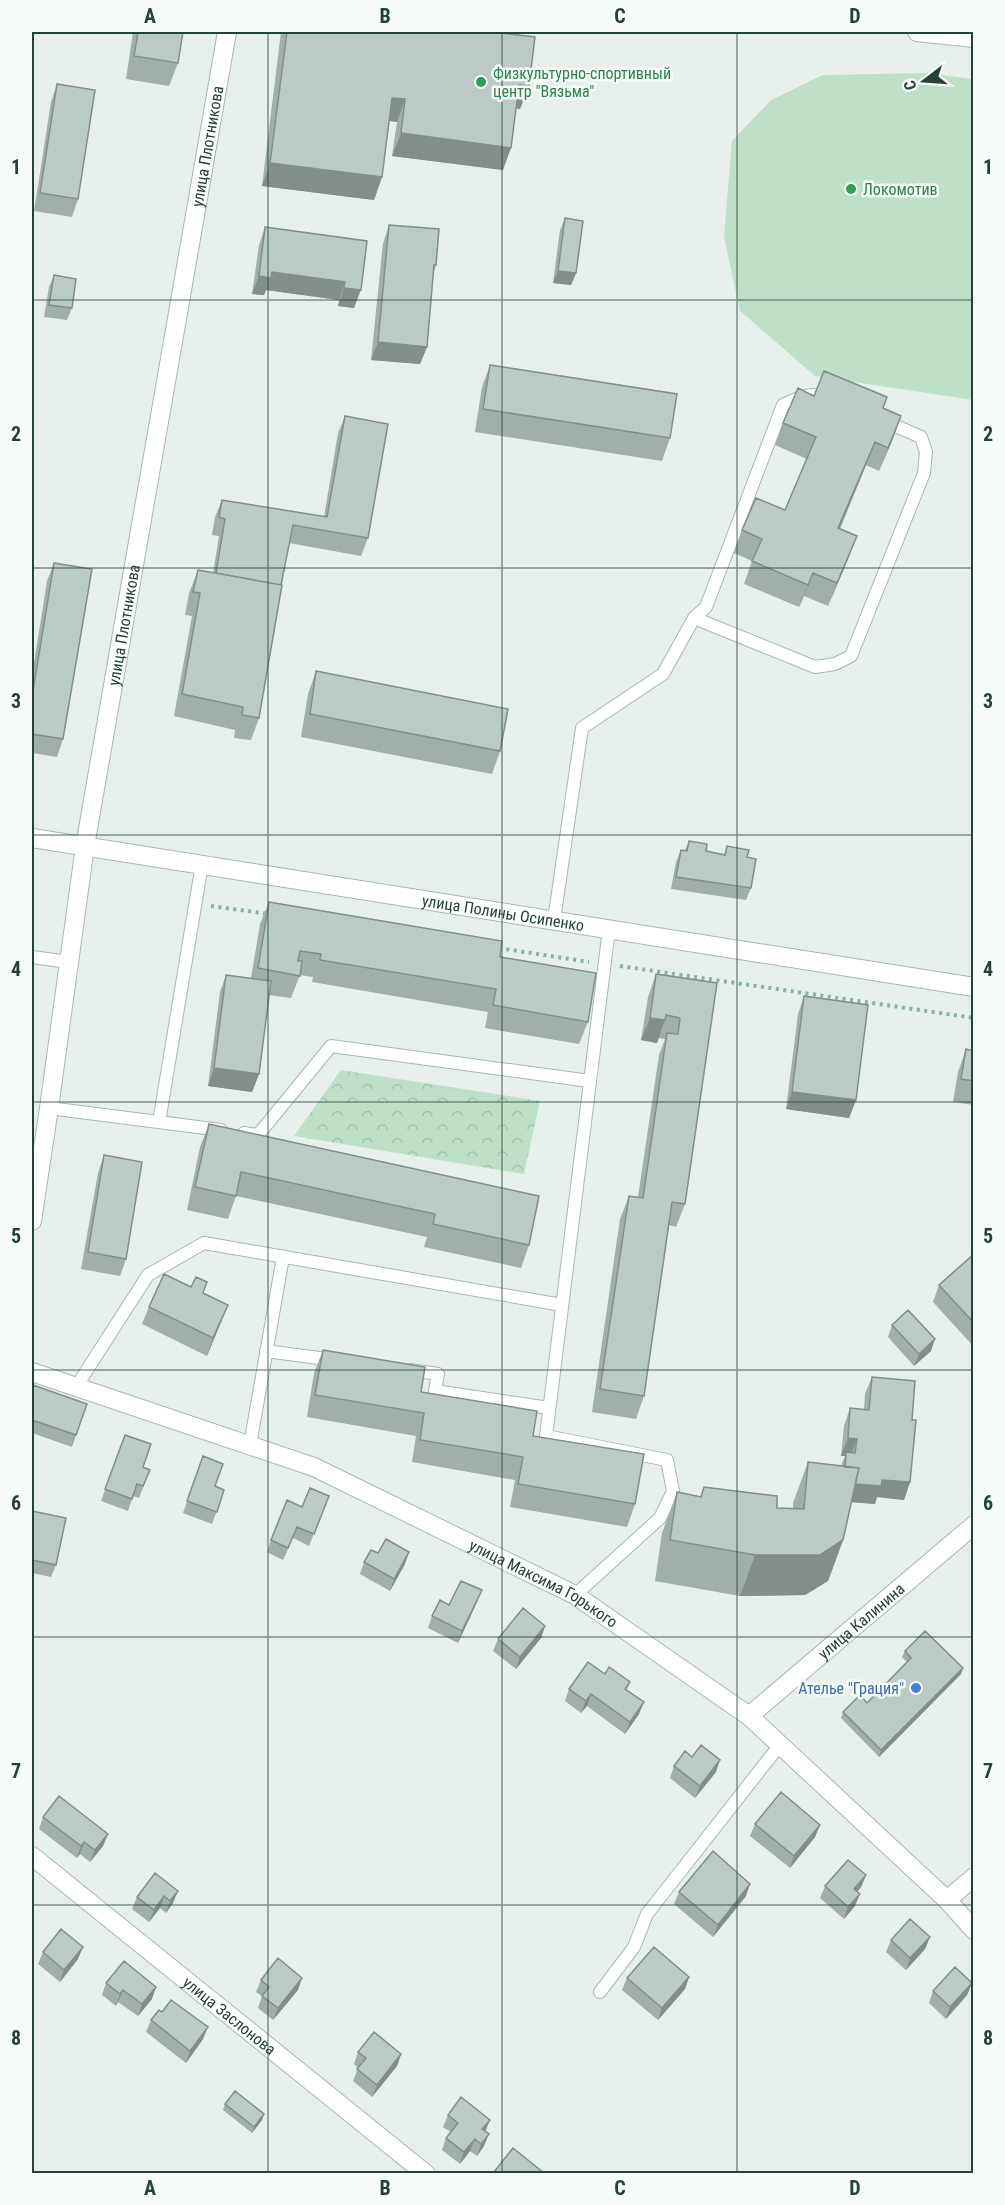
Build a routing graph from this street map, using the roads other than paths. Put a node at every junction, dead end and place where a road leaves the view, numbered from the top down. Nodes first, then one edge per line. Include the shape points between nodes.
1 (226, 32) edge
2 (917, 32) edge
3 (974, 38) edge
4 (844, 404) edge
5 (866, 413) edge
6 (694, 618) junction
7 (32, 838) edge
8 (85, 846) junction
9 (202, 864) junction
10 (554, 920) junction
11 (609, 929) junction
12 (32, 957) edge
13 (69, 962) junction
14 (974, 987) edge
15 (590, 1082) junction
16 (49, 1108) junction
17 (159, 1122) junction
18 (32, 1221) edge
19 (283, 1257) junction
20 (562, 1305) junction
21 (266, 1350) junction
22 (346, 1362) edge
23 (392, 1368) edge
24 (32, 1372) edge
25 (76, 1387) junction
26 (549, 1408) junction
27 (250, 1445) junction
28 (974, 1525) edge
29 (575, 1595) junction
30 (749, 1716) junction
31 (779, 1746) junction
32 (32, 1856) edge
33 (974, 1877) edge
34 (947, 1900) junction
35 (974, 1930) edge
36 (600, 1992) dead end
37 (426, 2173) edge

1 - 8 street, улица Плотникова
2 - 3 street
4 - 6 lane via 822,394 800,396 783,405 706,607
5 - 6 lane via 921,437 926,452 924,473 851,657 815,666
6 - 10 lane via 663,674 582,728
7 - 8 street, улица Полины Осипенко
8 - 9 street, улица Полины Осипенко
8 - 13 street, улица Плотникова
9 - 10 street, улица Полины Осипенко
9 - 17 lane
10 - 11 street, улица Полины Осипенко
11 - 14 street, улица Полины Осипенко
11 - 15 lane
12 - 13 lane
13 - 16 street, улица Плотникова
15 - 17 lane via 331,1046 258,1135
15 - 20 lane
16 - 17 lane
16 - 18 street, улица Плотникова
19 - 20 lane
19 - 21 lane
19 - 25 lane via 204,1243 148,1275
20 - 26 lane
21 - 22 lane
21 - 27 lane
23 - 26 lane via 438,1374 435,1391
24 - 25 street, улица Максима Горького
25 - 27 street, улица Максима Горького
26 - 29 lane via 546,1436 667,1460 673,1491 660,1518
27 - 29 street, улица Максима Горького via 314,1467
28 - 30 street, улица Калинина
29 - 30 street, улица Максима Горького
30 - 31 street, улица Максима Горького
31 - 34 street, улица Максима Горького
31 - 36 lane via 647,1914 634,1947
32 - 37 street, улица Заслонова
33 - 34 street
34 - 35 street, улица Максима Горького

